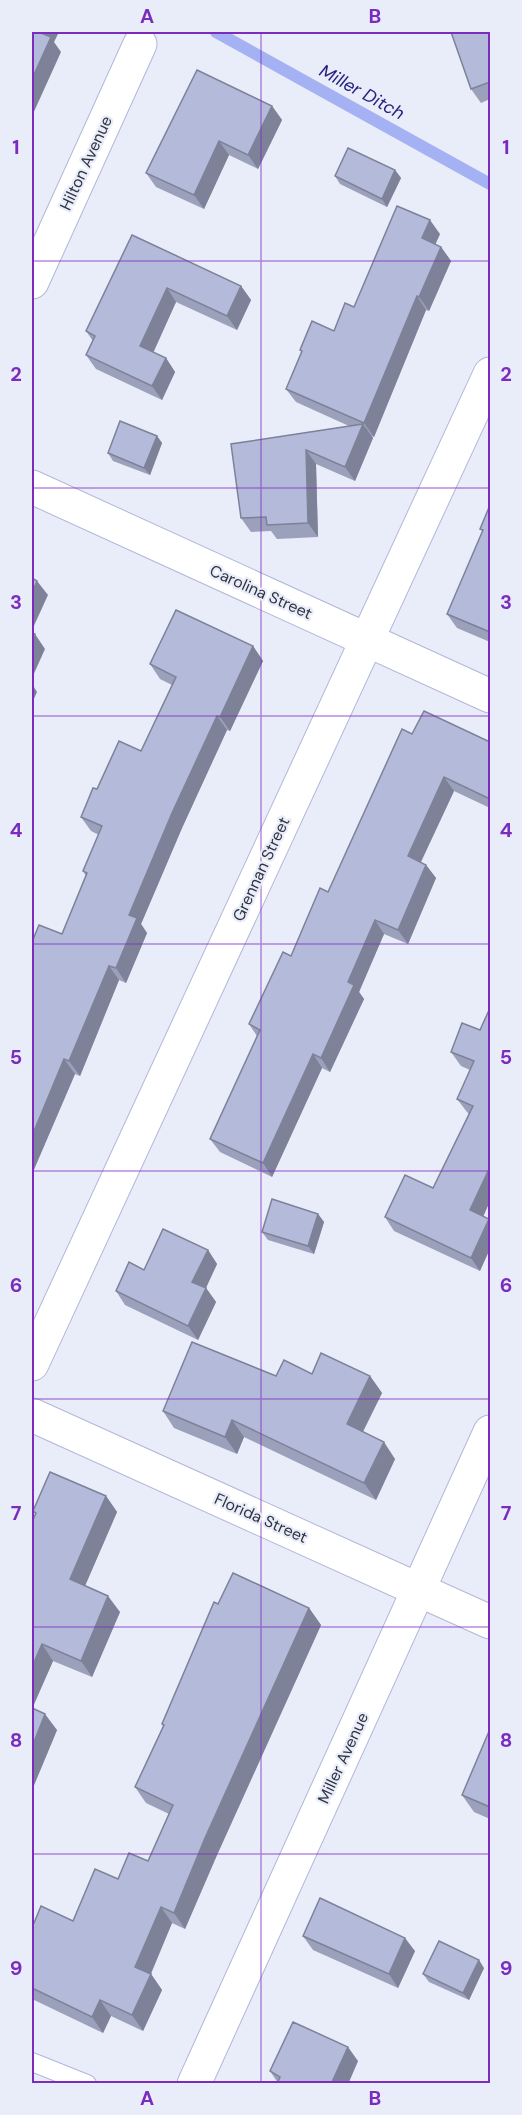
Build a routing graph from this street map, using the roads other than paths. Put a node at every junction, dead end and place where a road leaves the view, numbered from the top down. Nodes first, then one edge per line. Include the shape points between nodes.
1 (140, 44) dead end
2 (32, 282) edge
3 (490, 374) edge
4 (32, 487) edge
5 (367, 640) junction
6 (490, 696) edge
7 (32, 1364) edge
8 (32, 1415) edge
9 (490, 1432) edge
10 (419, 1590) junction
11 (490, 1622) edge
12 (32, 2062) edge
13 (87, 2084) edge
14 (194, 2084) edge

1 - 2 street, Hilton Avenue
3 - 5 street, Grennan Street
4 - 5 street, Carolina Street
5 - 6 street, Carolina Street
5 - 7 street, Grennan Street
8 - 10 street, Florida Street
9 - 10 street, Miller Avenue
10 - 11 street, Florida Street
10 - 14 street, Miller Avenue
12 - 13 lane

